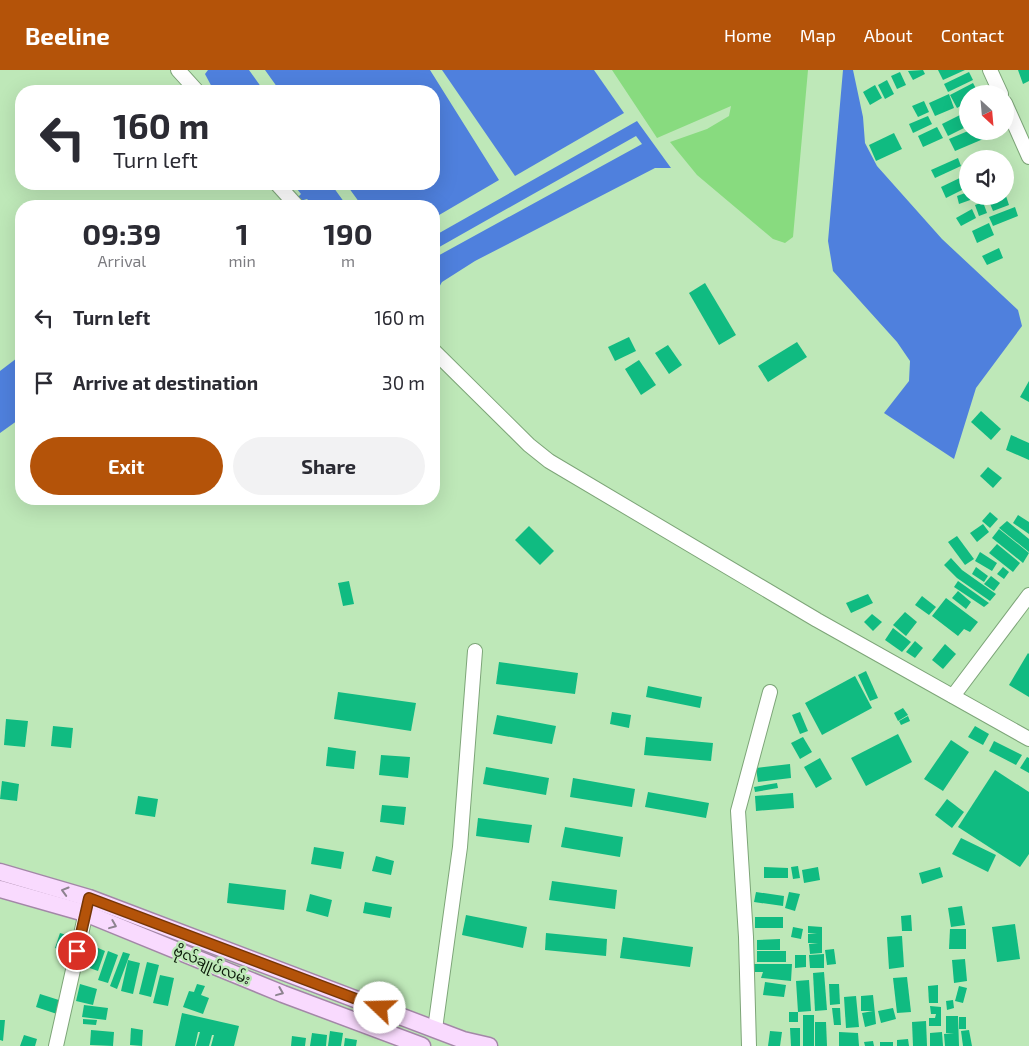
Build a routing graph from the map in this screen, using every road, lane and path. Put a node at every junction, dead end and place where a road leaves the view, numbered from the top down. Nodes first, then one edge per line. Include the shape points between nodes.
1 (178, 70) edge
2 (990, 70) edge
3 (192, 85) edge
4 (997, 85) edge
5 (1014, 123) edge
6 (1029, 157) edge
7 (282, 190) edge
8 (292, 200) edge
9 (440, 357) edge
10 (1029, 595) edge
11 (476, 651) dead end
12 (770, 692) dead end
13 (953, 696) junction
14 (1029, 739) edge
15 (0, 872) edge
16 (0, 889) edge
17 (87, 906) junction
18 (435, 1029) junction
19 (56, 1046) edge
20 (422, 1046) edge
21 (489, 1046) edge
22 (749, 1046) edge

1 - 3 street
2 - 4 street
5 - 6 street
7 - 8 street
9 - 13 street via 549,461 817,620
10 - 13 street
11 - 18 street via 460,847
12 - 22 street via 738,811
13 - 14 street
17 -> 15 main road, ဗိုလ်ချုပ်လမ်း
16 - 17 main road, ဗိုလ်ချုပ်လမ်း
17 - 18 main road, ဗိုလ်ချုပ်လမ်း
17 - 19 street
17 -> 20 main road, ဗိုလ်ချုပ်လမ်း via 283,994
18 - 21 main road, ဗိုလ်ချုပ်လမ်း

